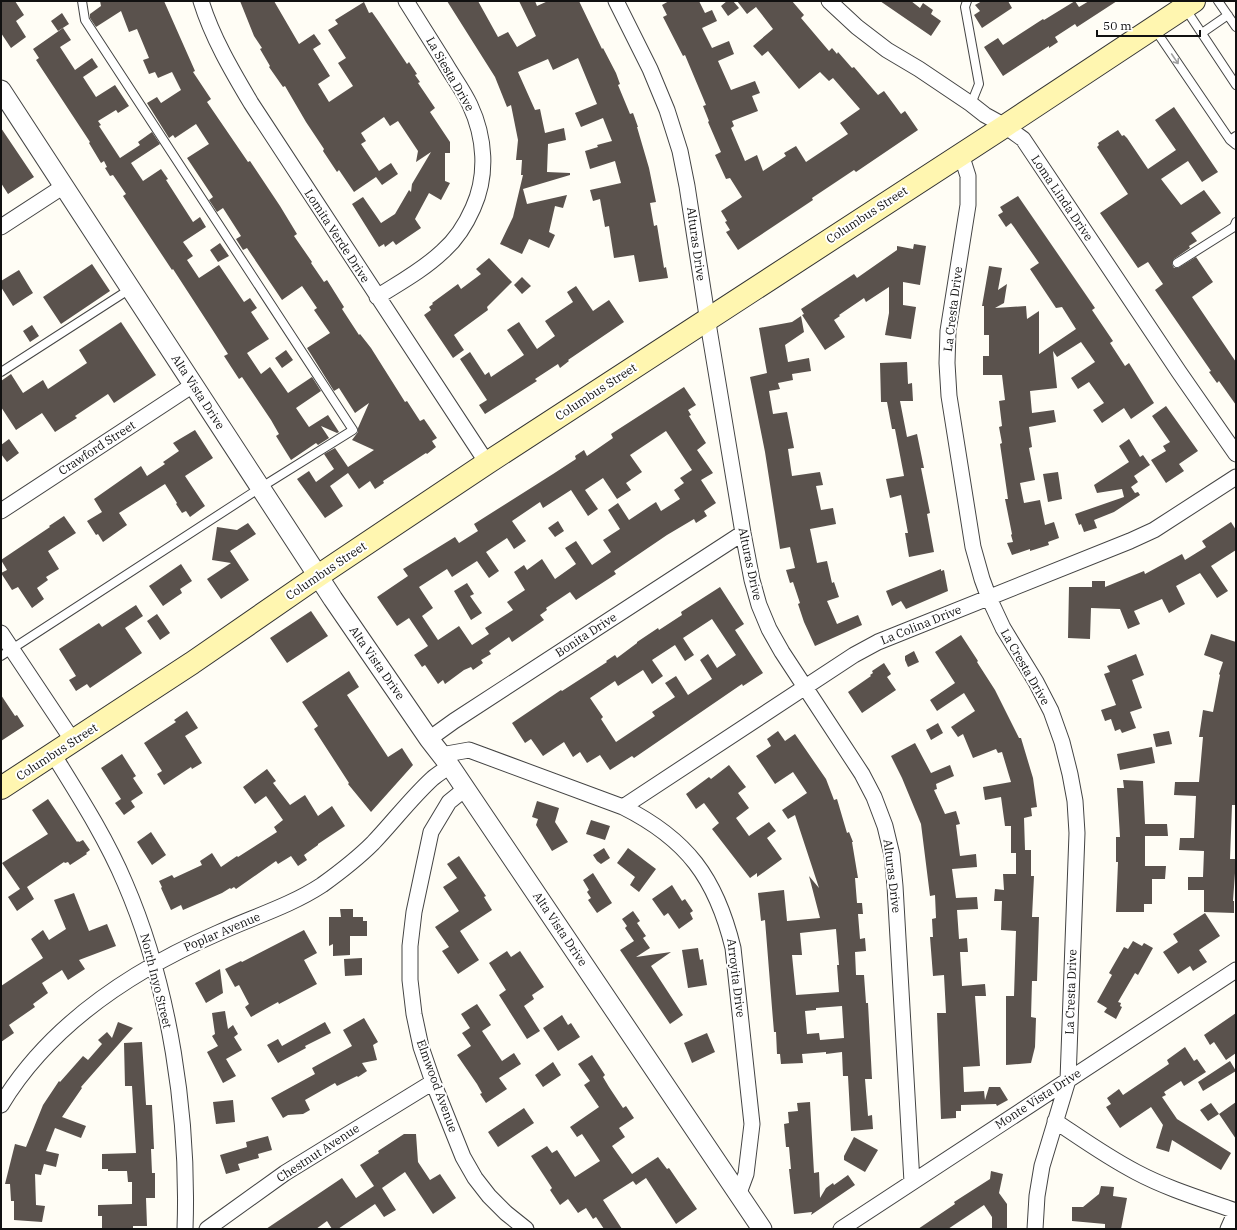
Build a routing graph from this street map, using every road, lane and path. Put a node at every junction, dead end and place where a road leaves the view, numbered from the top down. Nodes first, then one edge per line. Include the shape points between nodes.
1 (82, 1) edge
2 (201, 1) edge
3 (406, 1) edge
4 (616, 1) edge
5 (829, 1) edge
6 (967, 1) edge
7 (1218, 1) edge
8 (1189, 4) edge
9 (1228, 15) junction
10 (1154, 27) junction
11 (1236, 27) edge
12 (1202, 33) junction
13 (1236, 85) edge
14 (1, 90) edge
15 (971, 104) junction
16 (1005, 126) junction
17 (1234, 140) edge
18 (962, 154) junction
19 (64, 186) junction
20 (1236, 222) edge
21 (1, 227) edge
22 (1177, 263) dead end
23 (130, 289) junction
24 (377, 297) junction
25 (707, 319) junction
26 (1, 372) edge
27 (194, 385) junction
28 (1236, 454) edge
29 (487, 463) junction
30 (1236, 477) edge
31 (260, 488) junction
32 (1, 511) edge
33 (743, 532) junction
34 (318, 576) junction
35 (989, 598) junction
36 (1, 633) edge
37 (6, 652) edge
38 (805, 687) junction
39 (429, 739) junction
40 (73, 741) junction
41 (53, 754) junction
42 (445, 760) junction
43 (1, 788) edge
44 (465, 789) junction
45 (623, 807) junction
46 (154, 964) junction
47 (1236, 970) edge
48 (1068, 1080) junction
49 (432, 1082) junction
50 (1, 1105) edge
51 (1055, 1121) junction
52 (912, 1182) junction
53 (739, 1193) junction
54 (1236, 1211) edge
55 (185, 1229) edge
56 (207, 1229) edge
57 (526, 1229) edge
58 (762, 1229) edge
59 (841, 1229) edge
60 (1035, 1229) edge
61 (1228, 1229) edge

1 - 31 lane via 85,20 353,430
2 - 24 street, Lomita Verde Drive via 218,43 240,85
3 - 24 street, La Siesta Drive via 469,103 478,124 483,160 476,201 456,237 443,252 426,265
4 - 25 street, Alturas Drive via 650,69 680,151 690,198
5 - 15 street, Loma Linda Drive via 887,50
6 - 15 lane via 965,7 979,84
7 - 9 lane
8 - 10 main road, Columbus Street
8 - 12 lane
9 - 11 lane
9 - 12 lane
10 - 16 main road, Columbus Street
10 -> 17 lane
12 - 13 lane
14 - 19 street, Alta Vista Drive
15 - 16 street, Loma Linda Drive via 984,115
16 - 18 main road, Columbus Street
16 - 28 street, Loma Linda Drive via 1023,139
18 - 25 main road, Columbus Street
18 - 35 street, La Cresta Drive via 968,176 968,205 948,331 948,396 973,547
19 - 21 street
19 - 23 street, Alta Vista Drive
20 - 22 lane via 1234,227
23 - 26 lane
23 - 27 street, Alta Vista Drive
24 - 29 street, Lomita Verde Drive
25 - 29 main road, Columbus Street
25 - 33 street, Alturas Drive
27 - 31 street, Alta Vista Drive
27 - 32 street, Crawford Street
29 - 34 main road, Columbus Street
30 - 35 street, La Colina Drive via 1154,530
31 - 34 street, Alta Vista Drive
31 - 37 lane
33 - 38 street, Alturas Drive via 759,605 769,629
33 - 39 street, Bonita Drive
34 - 39 street, Alta Vista Drive
34 - 40 main road, Columbus Street
35 - 38 street, La Colina Drive via 878,642
35 - 48 street, La Cresta Drive via 1003,628 1051,711 1062,742 1075,801 1077,833
36 - 37 street
37 - 40 street
38 - 45 street, La Colina Drive
38 - 52 street, Alturas Drive via 862,774 885,826 892,855
39 - 42 street, Alta Vista Drive
40 - 41 main road, Columbus Street
41 - 43 main road, Columbus Street
41 - 46 street, North Inyo Street via 98,829 123,877
42 - 44 street, Alta Vista Drive
42 - 45 street, Arroyita Drive via 469,750
42 - 46 street, Poplar Avenue via 433,778 372,844 321,885 292,902 218,933
44 - 49 street, Elmwood Avenue via 449,802 431,832 414,912 410,946 414,1014
44 - 53 street, Alta Vista Drive
45 - 53 street, Arroyita Drive via 665,832 684,850 703,872 718,898 727,922 733,948 752,1124 746,1174
46 - 50 street, Poplar Avenue via 119,985 57,1037 29,1067
46 - 55 street, North Inyo Street via 174,1058 180,1105 184,1153
47 - 48 street, Monte Vista Drive
48 - 51 street, La Cresta Drive
48 - 52 street, Monte Vista Drive
49 - 56 street, Chestnut Avenue via 291,1169
49 - 57 street, Elmwood Avenue via 463,1157 475,1178 489,1196
51 - 54 street via 1136,1172
51 - 60 street, La Cresta Drive via 1042,1166
52 - 59 street, Monte Vista Drive
53 - 58 street, Alta Vista Drive
54 - 61 street

